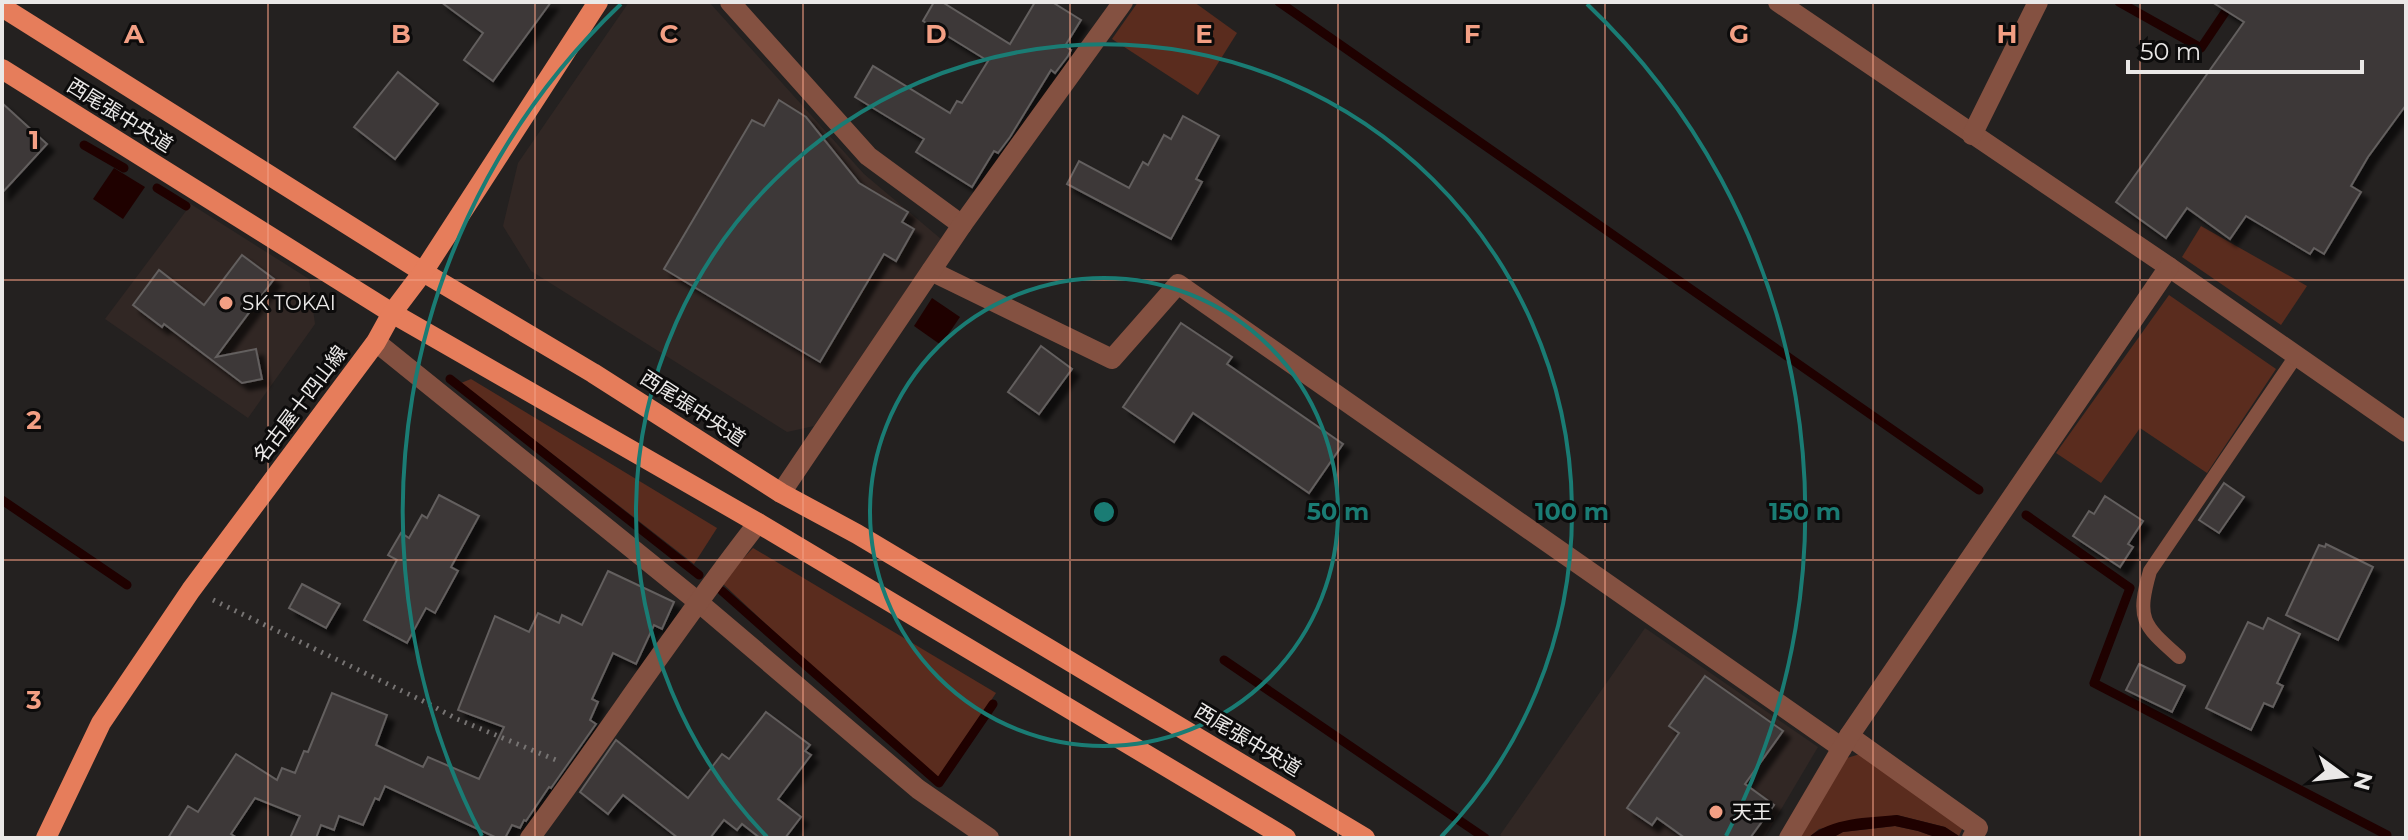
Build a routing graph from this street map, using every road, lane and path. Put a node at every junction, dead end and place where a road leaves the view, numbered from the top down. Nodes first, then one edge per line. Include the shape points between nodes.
1 (598, 2) edge
2 (730, 2) edge
3 (1123, 2) edge
4 (1778, 2) edge
5 (2038, 2) edge
6 (2, 7) edge
7 (2, 69) edge
8 (1972, 135) junction
9 (962, 225) junction
10 (2169, 267) junction
11 (931, 271) junction
12 (423, 272) junction
13 (392, 313) junction
14 (376, 342) junction
15 (2296, 356) junction
16 (2406, 432) edge
17 (781, 493) junction
18 (758, 523) junction
19 (191, 590) junction
20 (697, 601) junction
21 (2179, 657) dead end
22 (1846, 742) junction
23 (580, 770) junction
24 (46, 838) edge
25 (530, 838) edge
26 (989, 838) edge
27 (1286, 838) edge
28 (1365, 838) edge
29 (1789, 838) edge
30 (1972, 838) edge

1 - 12 main road, 名古屋十四山線
2 - 9 street via 868,156
3 - 9 street
4 - 8 street
5 - 8 street
6 - 12 main road, 西尾張中央道
7 - 13 main road, 西尾張中央道
8 - 10 street
9 - 11 street
10 - 15 street
10 - 22 street
11 - 17 street
11 - 22 street via 1112,359 1178,284
12 - 13 main road, 名古屋十四山線
12 - 17 main road, 西尾張中央道
13 - 14 main road, 名古屋十四山線
13 - 18 main road, 西尾張中央道
14 - 19 main road, 名古屋十四山線
14 - 20 street
15 - 16 street
15 - 21 lane via 2150,571 2143,615 2151,631
17 - 28 main road, 西尾張中央道
18 - 20 street
18 - 27 main road, 西尾張中央道
19 - 23 path via 457,719
19 - 24 main road, 名古屋十四山線 via 101,723
20 - 23 street
20 - 26 street via 918,789
22 - 29 street
22 - 30 street via 1978,828
23 - 25 street

